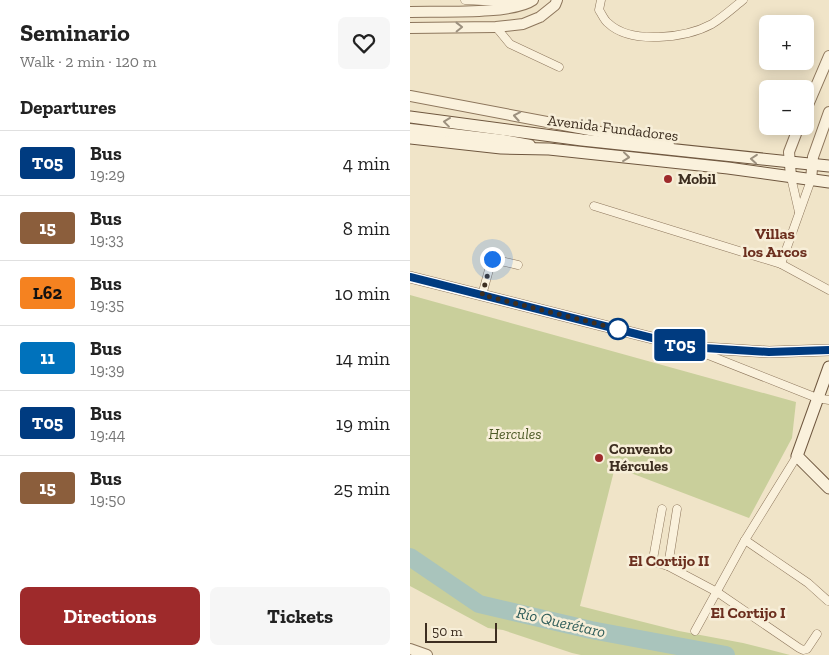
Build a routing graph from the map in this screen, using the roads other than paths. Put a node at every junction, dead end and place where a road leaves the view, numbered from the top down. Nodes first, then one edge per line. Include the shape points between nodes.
1 (465, 0) edge
2 (557, 0) edge
3 (601, 0) edge
4 (743, 0) edge
5 (531, 2) edge
6 (410, 12) edge
7 (496, 27) junction
8 (410, 28) edge
9 (829, 56) edge
10 (559, 67) dead end
11 (814, 91) edge
12 (410, 96) edge
13 (829, 112) edge
14 (410, 117) edge
15 (410, 129) edge
16 (795, 135) edge
17 (410, 138) edge
18 (549, 149) junction
19 (729, 156) junction
20 (789, 162) junction
21 (813, 164) junction
22 (829, 166) edge
23 (791, 177) junction
24 (807, 180) junction
25 (829, 182) edge
26 (594, 206) dead end
27 (799, 212) junction
28 (781, 264) junction
29 (518, 265) dead end
30 (410, 277) edge
31 (829, 290) edge
32 (482, 295) junction
33 (688, 347) junction
34 (829, 350) edge
35 (829, 368) edge
36 (817, 398) junction
37 (829, 400) edge
38 (797, 456) junction
39 (829, 488) edge
40 (662, 509) dead end
41 (677, 509) dead end
42 (745, 540) junction
43 (668, 566) junction
44 (717, 592) junction
45 (828, 601) edge
46 (695, 631) dead end
47 (817, 634) dead end
48 (410, 649) edge
49 (427, 655) edge

1 - 5 street
2 - 7 street via 540,17 522,24
3 - 4 street via 599,10 607,23 623,32 646,37 673,37 711,24
5 - 6 street via 494,10
8 -> 7 street
7 - 10 street via 510,44
9 - 11 street
19 -> 12 street
13 - 21 street
19 -> 14 main road, Avenida Fundadores
15 - 18 street
16 - 20 street via 789,148
17 - 18 main road, Avenida Fundadores via 501,148
18 -> 23 main road, Avenida Fundadores
20 -> 19 main road, Avenida Fundadores
20 - 21 main road, Avenida Fundadores
20 - 23 street
21 - 22 main road, Avenida Fundadores
21 - 24 street
23 - 24 main road, Avenida Fundadores
23 - 27 street
24 - 25 main road, Avenida Fundadores
24 - 27 street
26 - 28 street
27 - 28 street
28 - 31 street
29 - 32 street via 492,259
30 - 32 street
32 - 33 street
33 - 34 street via 769,352
33 - 36 street
35 - 36 main road
36 - 37 street
36 - 38 main road
38 - 39 main road
38 - 42 street
40 - 43 street via 653,560
41 - 43 street
42 - 44 street
42 - 45 street via 808,583
43 - 44 street
44 - 46 street
44 - 47 street via 799,648 807,649
48 - 49 street

